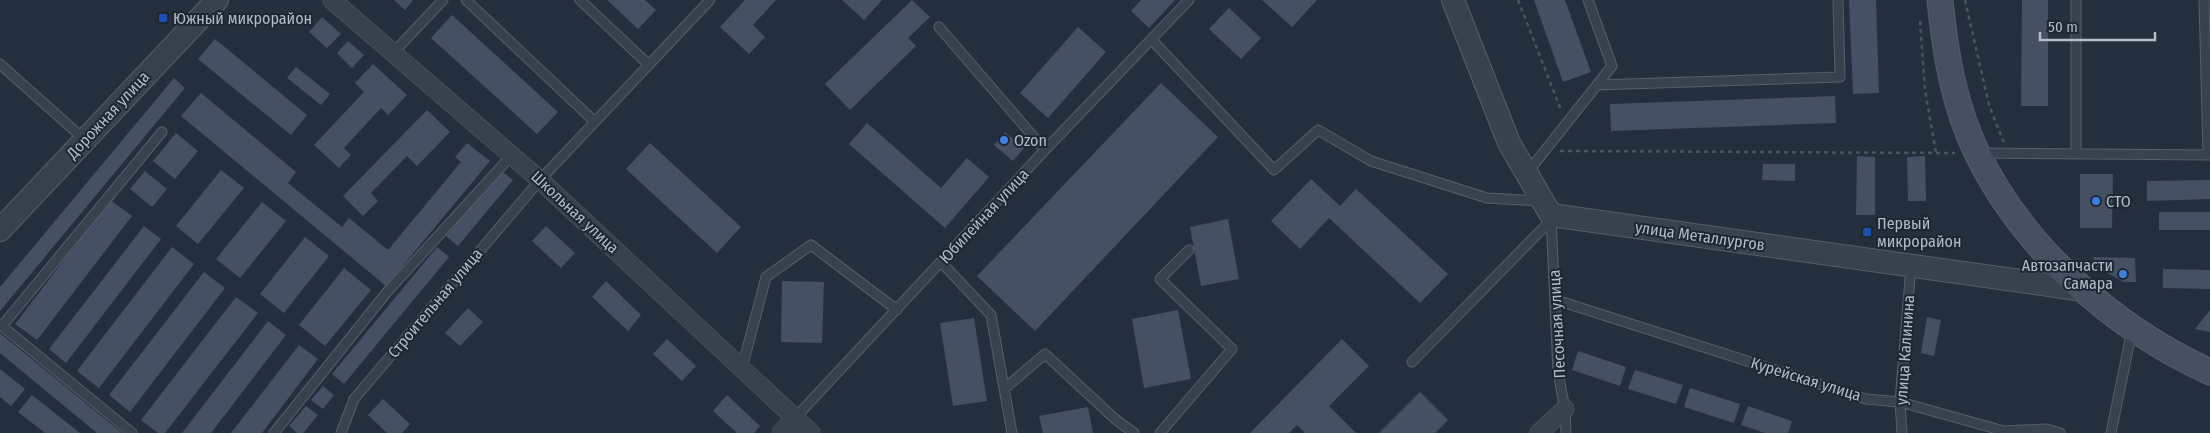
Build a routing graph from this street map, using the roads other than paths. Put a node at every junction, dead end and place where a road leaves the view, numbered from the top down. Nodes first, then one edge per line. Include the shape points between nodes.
1 (217, 0) edge
2 (332, 0) edge
3 (443, 0) edge
4 (466, 0) edge
5 (580, 0) edge
6 (710, 0) edge
7 (1189, 0) edge
8 (1453, 0) edge
9 (1588, 0) edge
10 (1838, 0) edge
11 (1940, 0) edge
12 (2076, 0) edge
13 (2204, 0) edge
14 (939, 27) dead end
15 (1152, 40) junction
16 (393, 53) junction
17 (0, 64) edge
18 (649, 65) junction
19 (1597, 85) junction
20 (595, 122) junction
21 (162, 132) dead end
22 (85, 140) junction
23 (1045, 150) junction
24 (1977, 153) junction
25 (2076, 153) junction
26 (512, 155) junction
27 (2209, 155) edge
28 (1526, 173) junction
29 (540, 180) junction
30 (1548, 212) junction
31 (0, 230) edge
32 (1189, 250) dead end
33 (941, 262) junction
34 (1912, 266) junction
35 (2084, 290) junction
36 (1556, 300) junction
37 (897, 310) junction
38 (2132, 328) junction
39 (1412, 362) dead end
40 (742, 368) junction
41 (2210, 372) edge
42 (1004, 389) junction
43 (1900, 402) junction
44 (1565, 409) junction
45 (795, 418) junction
46 (132, 433) edge
47 (274, 433) edge
48 (341, 433) edge
49 (781, 433) edge
50 (811, 433) edge
51 (1012, 433) edge
52 (1134, 433) edge
53 (1160, 433) edge
54 (1539, 433) edge
55 (1566, 433) edge
56 (1902, 433) edge
57 (2060, 433) edge
58 (2111, 433) edge

1 - 22 street, Дорожная улица
2 - 16 street, Школьная улица
3 - 16 lane
4 - 20 lane
5 - 18 lane
6 - 18 lane, Строительная улица
7 - 15 lane, Юбилейная улица
8 - 28 street via 1509,143
9 - 19 lane via 1612,66
10 - 19 lane via 1840,77
11 - 24 main road via 1956,96
12 - 25 lane
13 - 27 lane
14 - 23 lane
15 - 23 lane, Юбилейная улица
15 - 30 lane via 1274,170 1318,130 1371,161 1487,198
16 - 26 street, Школьная улица
17 - 22 lane
18 - 20 lane, Строительная улица
19 - 28 lane
20 - 29 lane, Строительная улица
21 - 46 lane via 2,326
22 - 31 street, Дорожная улица
23 - 33 lane, Юбилейная улица
24 - 25 lane
24 - 35 main road via 2000,194 2037,242
25 - 27 lane
26 - 29 street, Школьная улица
26 - 47 lane via 387,292
28 - 30 street
29 - 40 street, Школьная улица
29 - 48 lane, Строительная улица via 354,399
30 - 34 street, улица Металлургов
30 - 36 lane, Песочная улица
30 - 39 lane
32 - 53 lane via 1160,279 1232,349
33 - 37 lane, Юбилейная улица
33 - 42 lane via 991,315
34 - 35 street, улица Металлургов
34 - 43 lane, улица Калинина
35 - 38 main road
36 - 43 lane, Курейская улица via 1866,398
36 - 44 lane, Песочная улица via 1558,373
37 - 40 lane via 811,245 766,277
37 - 45 lane, Юбилейная улица
38 - 41 main road
38 - 58 lane
40 - 45 street, Школьная улица
42 - 51 lane
42 - 52 lane via 1045,354
43 - 56 lane, улица Калинина
43 - 57 lane, Курейская улица via 2004,430 2046,429
44 - 54 street
44 - 55 lane, Песочная улица
45 - 49 street, Юбилейная улица
45 - 50 street, Школьная улица

